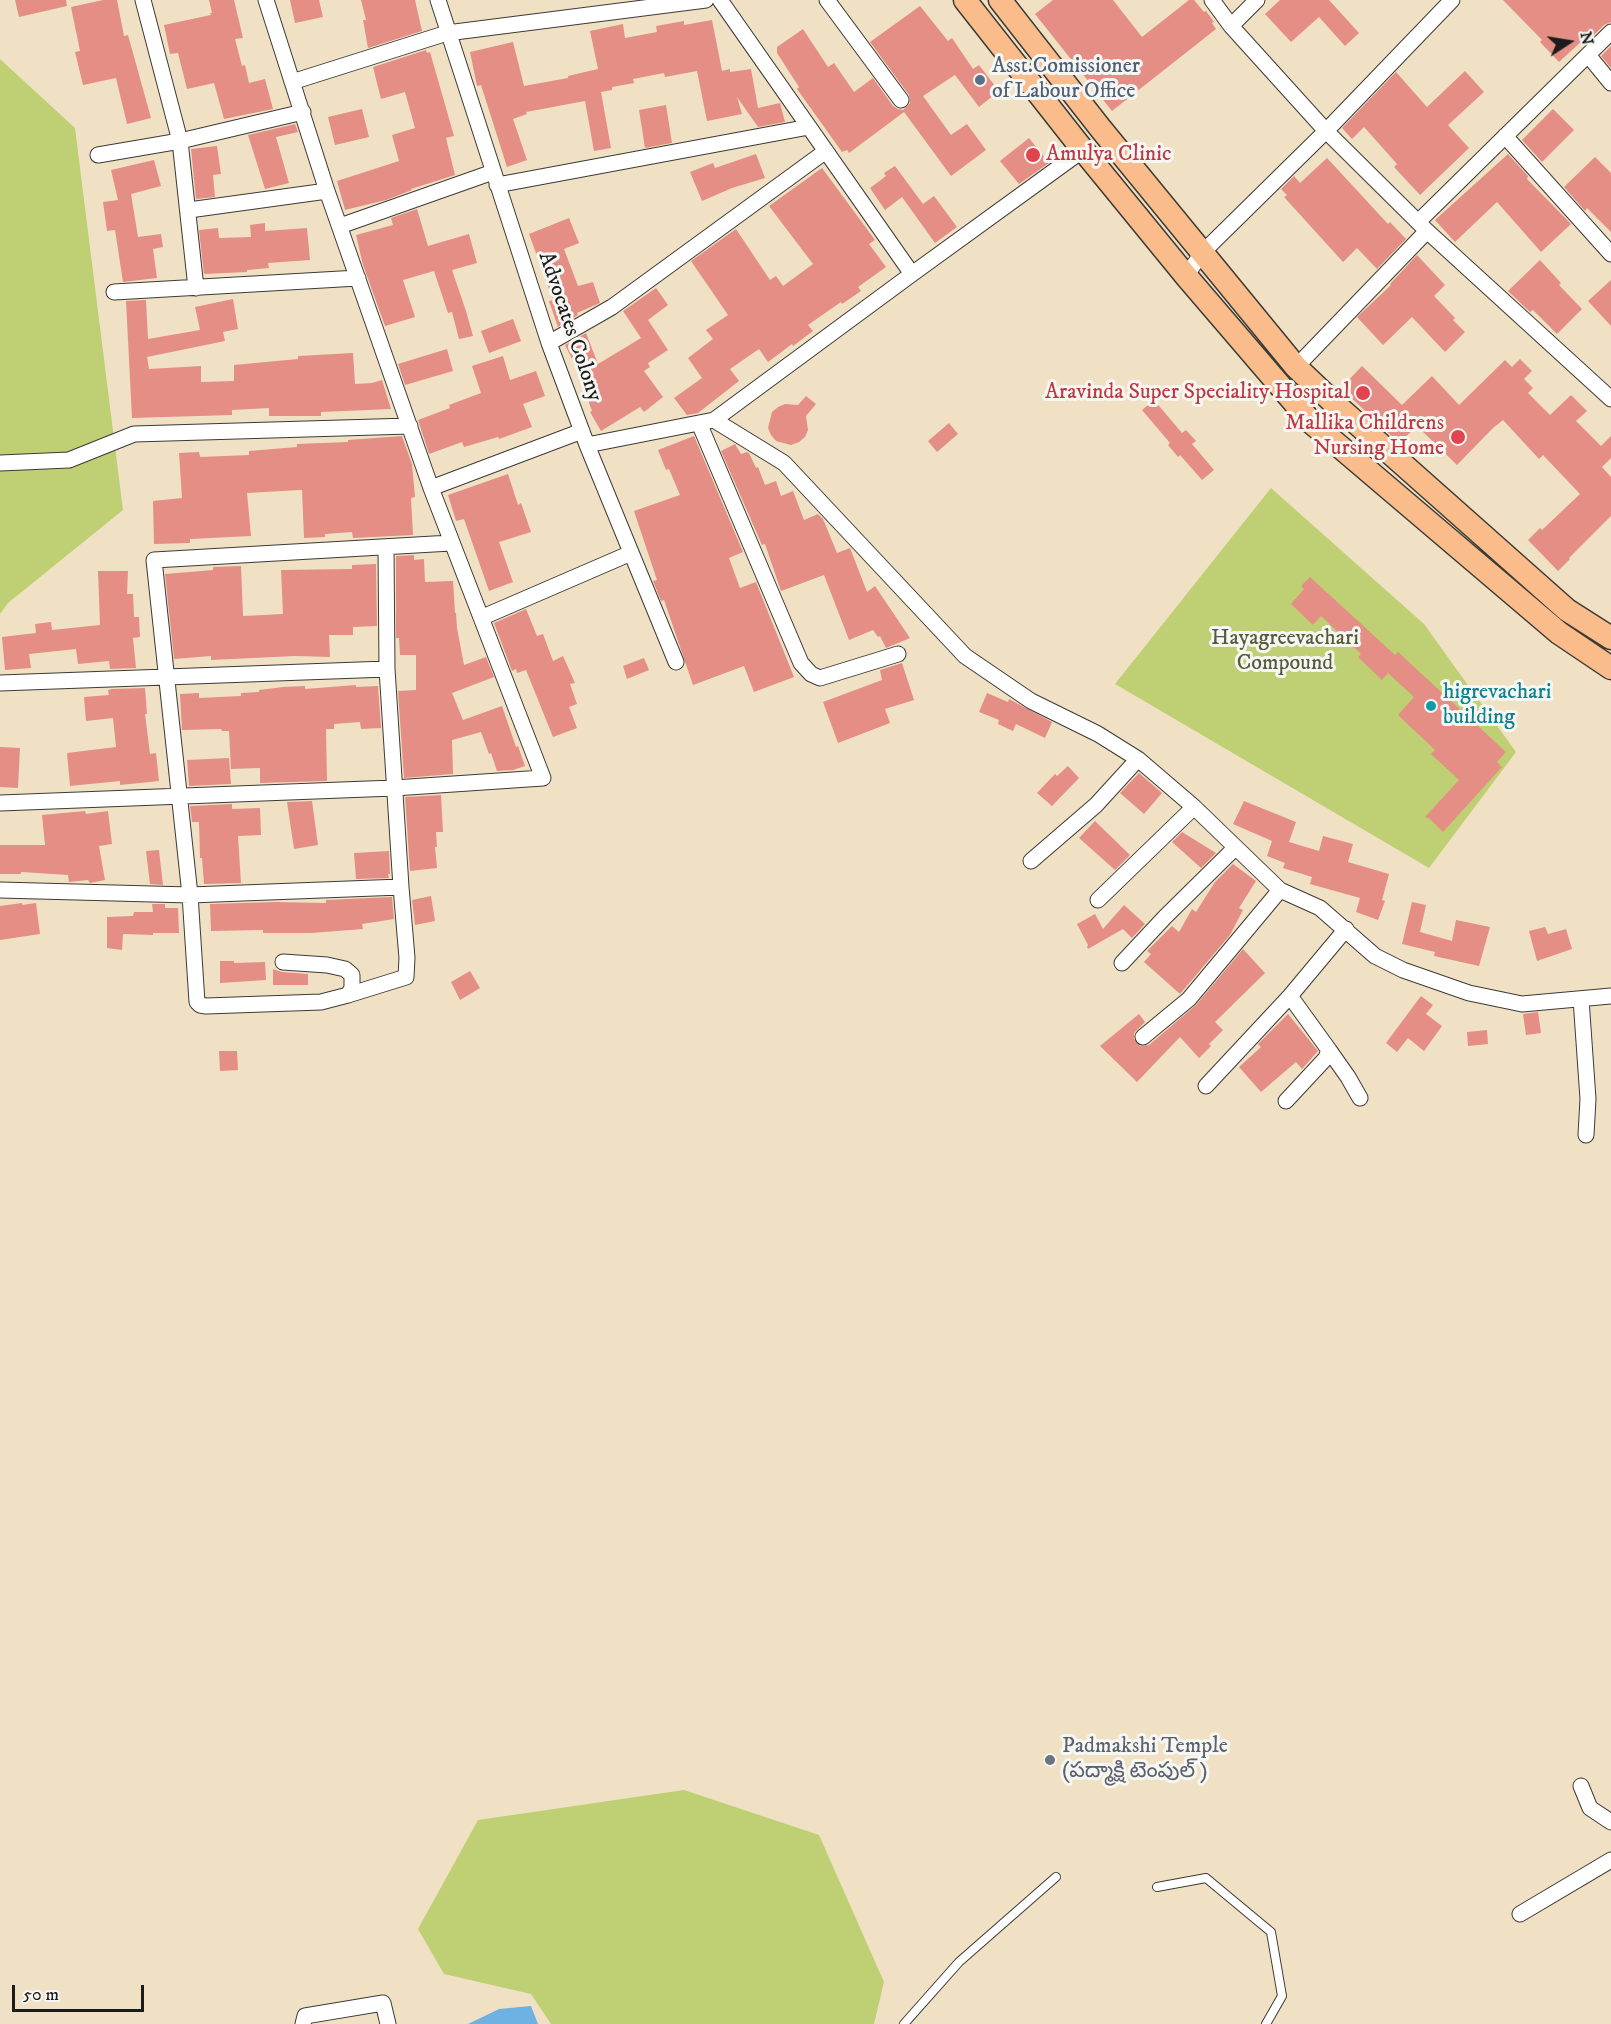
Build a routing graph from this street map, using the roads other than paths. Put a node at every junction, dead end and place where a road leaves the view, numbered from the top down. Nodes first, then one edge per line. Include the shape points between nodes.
1 (142, 0) edge
2 (266, 0) edge
3 (438, 0) edge
4 (706, 0) edge
5 (720, 0) edge
6 (826, 0) edge
7 (965, 0) edge
8 (1000, 0) edge
9 (1212, 0) edge
10 (1257, 0) edge
11 (1443, 3) edge
12 (1231, 26) junction
13 (1611, 32) edge
14 (447, 33) junction
15 (1588, 55) junction
16 (292, 82) junction
17 (1611, 83) edge
18 (901, 100) dead end
19 (303, 112) junction
20 (809, 128) junction
21 (1326, 130) junction
22 (1505, 136) junction
23 (180, 141) junction
24 (1083, 150) junction
25 (826, 151) junction
26 (98, 155) dead end
27 (495, 178) junction
28 (327, 191) junction
29 (189, 210) junction
30 (340, 226) junction
31 (1423, 226) junction
32 (1202, 253) junction
33 (1611, 254) edge
34 (912, 274) junction
35 (1186, 276) junction
36 (358, 279) junction
37 (196, 288) junction
38 (114, 292) dead end
39 (549, 343) junction
40 (1296, 367) junction
41 (1611, 399) edge
42 (714, 420) junction
43 (699, 423) junction
44 (410, 426) junction
45 (584, 438) junction
46 (0, 463) edge
47 (432, 488) junction
48 (452, 543) junction
49 (386, 548) junction
50 (632, 553) junction
51 (483, 617) junction
52 (1611, 638) edge
53 (898, 654) dead end
54 (676, 662) dead end
55 (1611, 668) edge
56 (387, 669) junction
57 (166, 676) junction
58 (0, 683) edge
59 (1138, 759) junction
60 (394, 788) junction
61 (180, 796) junction
62 (0, 803) edge
63 (1194, 807) junction
64 (1235, 848) junction
65 (1031, 861) dead end
66 (401, 887) junction
67 (0, 890) edge
68 (1280, 890) junction
69 (190, 895) junction
70 (1098, 900) dead end
71 (1346, 929) junction
72 (283, 962) dead end
73 (1122, 963) dead end
74 (348, 996) junction
75 (1290, 996) junction
76 (1611, 996) edge
77 (1581, 999) junction
78 (1143, 1037) dead end
79 (1329, 1050) junction
80 (1206, 1086) dead end
81 (1360, 1098) dead end
82 (1286, 1101) dead end
83 (1586, 1135) dead end
84 (1581, 1786) dead end
85 (1611, 1822) edge
86 (1611, 1860) edge
87 (1056, 1877) dead end
88 (1157, 1887) dead end
89 (1520, 1914) dead end
90 (303, 2024) edge
91 (388, 2024) edge
92 (904, 2024) edge
93 (1266, 2024) edge

1 - 23 street
2 - 16 street
3 - 14 street, Advocates Colony
4 - 14 street
5 - 20 street
6 - 18 street
7 - 24 main road
8 - 32 main road
9 - 12 street
10 - 12 street
11 - 21 street
12 - 21 street
13 - 15 street
14 - 16 street
14 - 27 street, Advocates Colony
15 - 17 street
15 - 22 street
16 - 19 street
19 - 23 street
19 - 28 street
20 - 25 street
20 - 27 street
21 - 31 street
21 - 32 street
22 - 31 street
22 - 33 street
23 - 26 street
23 - 29 street
24 - 34 street
24 - 35 main road
25 - 34 street
25 - 39 street via 612,307
27 - 30 street
27 - 39 street, Advocates Colony
28 - 29 street
28 - 30 street
29 - 37 street
30 - 36 street
31 - 40 street
31 - 41 street
32 - 35 street
32 - 40 main road
34 - 42 street
35 - 55 main road via 1312,423 1559,633
36 - 37 street
36 - 44 street
37 - 38 street
39 - 45 street, Advocates Colony
40 - 52 main road via 1567,610
42 - 43 street
42 - 59 street via 784,463 965,656 1031,701
43 - 45 street
43 - 53 street via 801,663 820,678
44 - 46 street via 134,435 69,460
44 - 47 street
45 - 47 street
45 - 50 street, Advocates Colony
47 - 48 street
48 - 49 street
48 - 51 street
49 - 56 street
49 - 57 street via 154,560
50 - 51 street
50 - 54 street, Advocates Colony
51 - 60 street via 543,778
56 - 57 street
56 - 60 street
57 - 58 street
57 - 61 street
59 - 63 street
59 - 65 street via 1096,805
60 - 61 street
60 - 66 street
61 - 62 street
61 - 69 street
63 - 64 street
63 - 70 street
64 - 68 street
64 - 73 street
66 - 69 street
66 - 74 street via 406,977
67 - 69 street
68 - 71 street via 1320,908
68 - 78 street via 1189,999
69 - 74 street via 200,1005 321,1002
71 - 75 street
71 - 77 street via 1375,956 1468,993 1522,1004
72 - 74 street via 345,969 351,975
75 - 79 street
75 - 80 street
76 - 77 street
77 - 83 street via 1588,1100
79 - 81 street
79 - 82 street
84 - 85 street via 1590,1808
86 - 89 street
87 - 92 lane via 959,1962
88 - 93 lane via 1206,1878 1271,1932 1282,1996
90 - 91 street via 305,2016 383,2003

